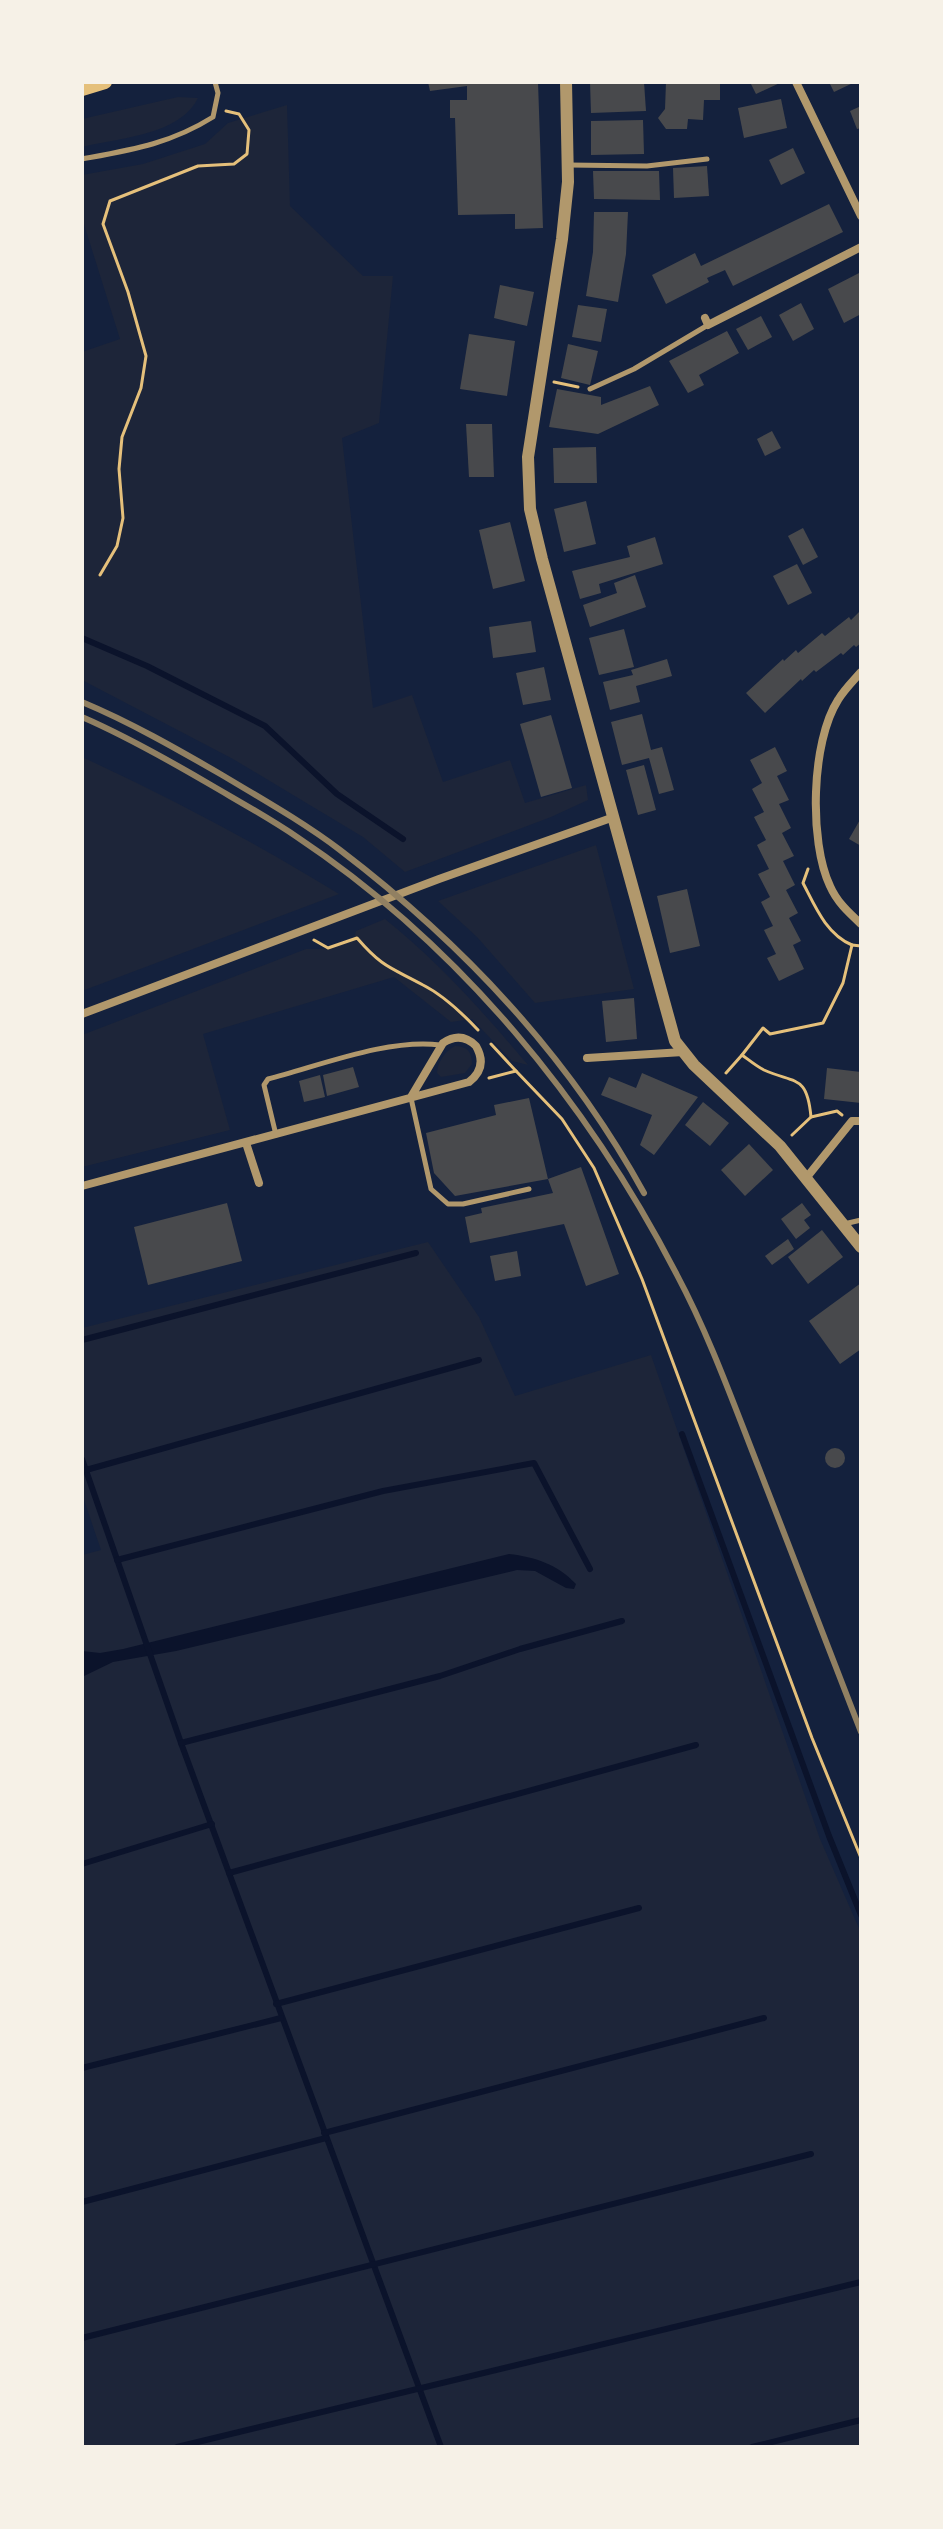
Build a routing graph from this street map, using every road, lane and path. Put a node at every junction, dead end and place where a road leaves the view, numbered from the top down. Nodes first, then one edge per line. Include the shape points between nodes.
1 (105, 82) edge
2 (215, 82) edge
3 (566, 82) edge
4 (796, 82) edge
5 (82, 89) edge
6 (215, 108) junction
7 (82, 159) edge
8 (707, 159) dead end
9 (568, 165) junction
10 (861, 216) edge
11 (861, 247) edge
12 (707, 322) joint
13 (539, 378) junction
14 (590, 389) joint
15 (100, 575) dead end
16 (861, 672) edge
17 (614, 817) junction
18 (817, 846) junction
19 (861, 924) edge
20 (852, 945) junction
21 (861, 946) edge
22 (328, 948) dead end
23 (82, 1014) edge
24 (440, 1045) junction
25 (683, 1052) junction
26 (742, 1055) junction
27 (587, 1058) dead end
28 (516, 1071) junction
29 (477, 1074) junction
30 (715, 1085) junction
31 (411, 1097) junction
32 (811, 1117) junction
33 (856, 1121) edge
34 (276, 1135) junction
35 (246, 1143) junction
36 (780, 1146) junction
37 (807, 1177) junction
38 (259, 1183) dead end
39 (82, 1186) edge
40 (529, 1189) dead end
41 (861, 1220) edge
42 (843, 1224) junction
43 (861, 1247) edge
44 (861, 1858) edge

1 - 5 main road
2 - 6 lane
3 - 9 street
4 - 10 street
6 - 7 lane via 213,117 187,133 150,147
6 - 15 path via 239,114 249,130 247,154 234,164 198,166 110,201 103,224 146,356 141,388 122,437 123,518 117,546
8 - 9 lane via 647,166
9 - 13 street via 562,239
11 - 12 street
12 - 14 lane via 634,369
13 - 14 path
13 - 17 street via 528,457 530,509
16 - 18 street via 837,701 823,737
17 - 23 street
17 - 25 street via 670,1028
18 - 19 street via 829,885 842,908
18 - 20 path via 803,883 822,920
20 - 21 path
20 - 26 path via 843,983 823,1023 770,1034 763,1028
22 - 28 path via 357,938 376,961 426,986 465,1016
24 - 29 street via 457,1037 471,1041 482,1061
24 - 31 street
24 - 34 lane via 399,1044 268,1079 264,1085
25 - 27 street
25 - 30 street
26 - 30 path
26 - 32 path via 802,1085
28 - 29 path via 487,1078
28 - 44 path via 562,1119 594,1168 642,1279
29 - 31 street via 469,1082
30 - 36 street
31 - 34 street
31 - 40 lane via 431,1189 448,1204
32 - 33 path via 837,1111
32 - 36 path
33 - 37 street
34 - 35 street
35 - 38 street
35 - 39 street
36 - 37 street
37 - 42 street
41 - 42 lane
42 - 43 street

